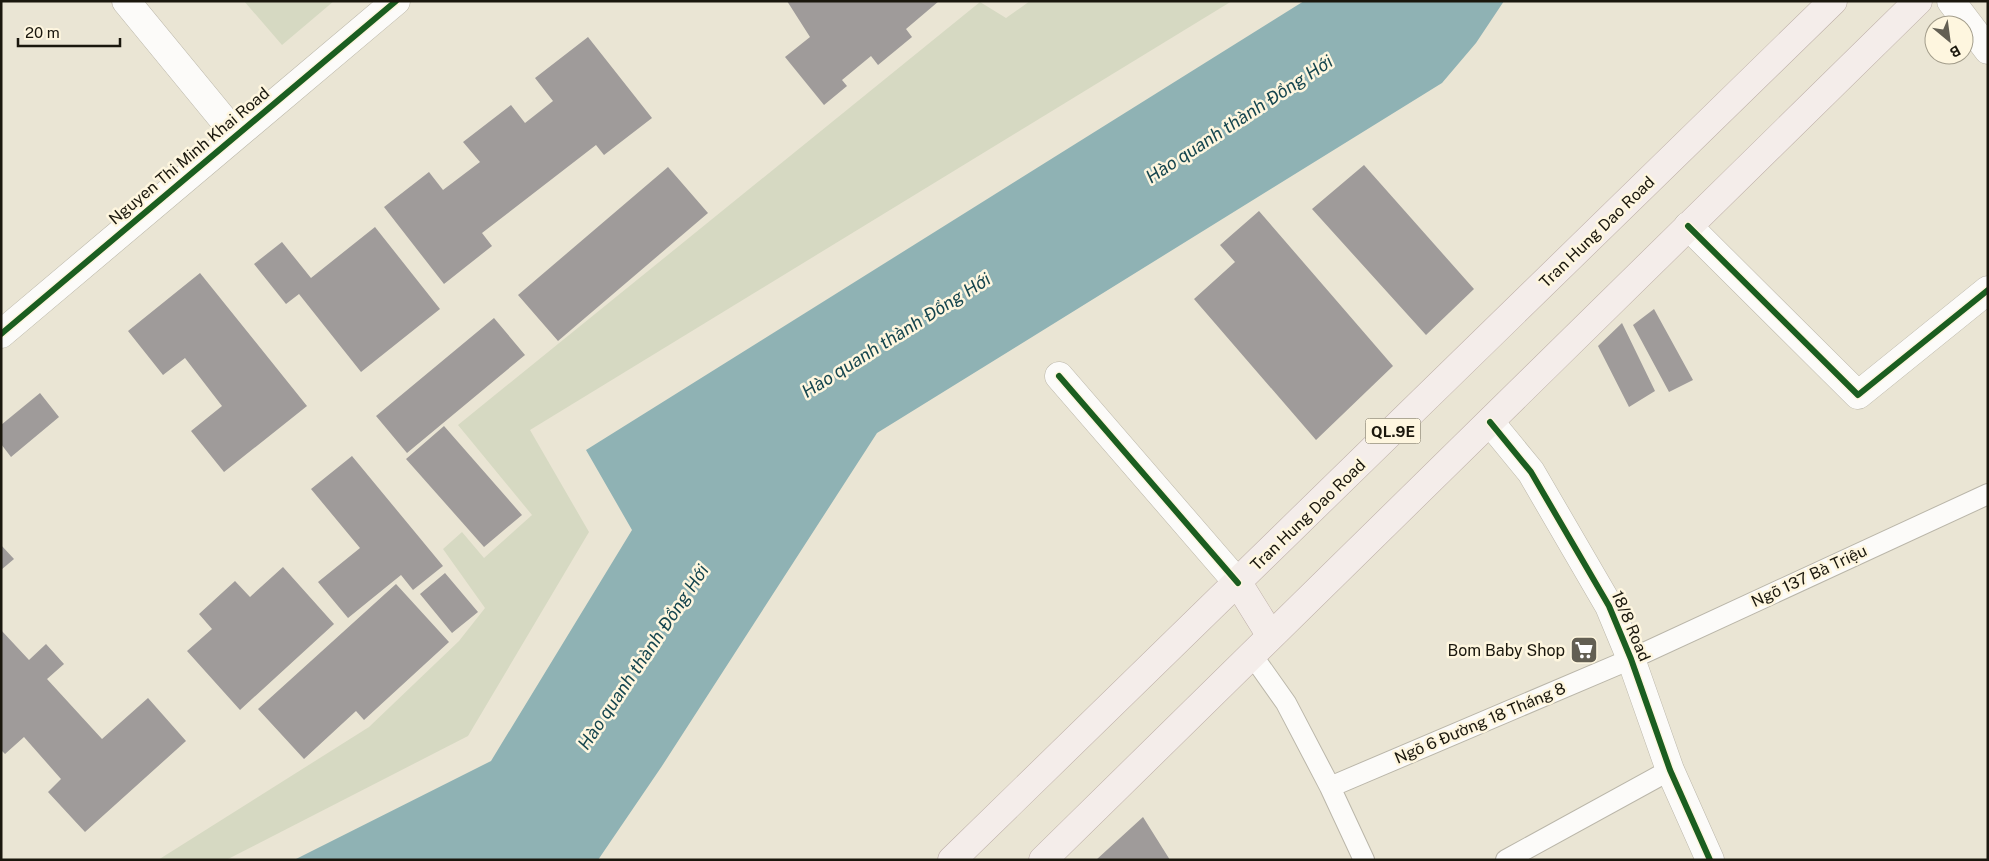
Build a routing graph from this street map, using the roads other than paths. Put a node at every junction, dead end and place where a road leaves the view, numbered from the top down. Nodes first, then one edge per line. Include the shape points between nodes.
1 (126, 1) edge
2 (396, 1) edge
3 (1833, 1) edge
4 (1918, 1) edge
5 (1951, 1) edge
6 (1988, 50) edge
7 (236, 134) junction
8 (1688, 226) junction
9 (1988, 290) edge
10 (1, 334) edge
11 (1060, 376) dead end
12 (1490, 422) junction
13 (1988, 494) edge
14 (1238, 583) junction
15 (1271, 636) junction
16 (1252, 655) junction
17 (1631, 659) junction
18 (1670, 770) junction
19 (1330, 787) junction
20 (952, 860) edge
21 (1043, 860) edge
22 (1364, 860) edge
23 (1506, 860) edge
24 (1710, 860) edge

1 - 7 street
2 - 7 street, Nguyen Thi Minh Khai Road
3 - 14 main road, Tran Hung Dao Road / QL.9E
4 - 8 main road
5 - 6 street
7 - 10 street, Nguyen Thi Minh Khai Road
8 - 9 street via 1858,395
8 - 12 main road
11 - 14 street
12 - 15 main road
12 - 17 street, 18/8 Road via 1531,472 1574,542 1609,606
13 - 17 lane, Ngõ 137 Bà Triệu
14 - 15 main road
14 - 20 main road, Tran Hung Dao Road / QL.9E
15 - 16 main road
16 - 19 lane via 1286,702
16 - 21 main road
17 - 18 street, 18/8 Road
17 - 19 lane, Ngõ 6 Đường 18 Tháng 8
18 - 23 lane
18 - 24 street, 18/8 Road
19 - 22 lane

